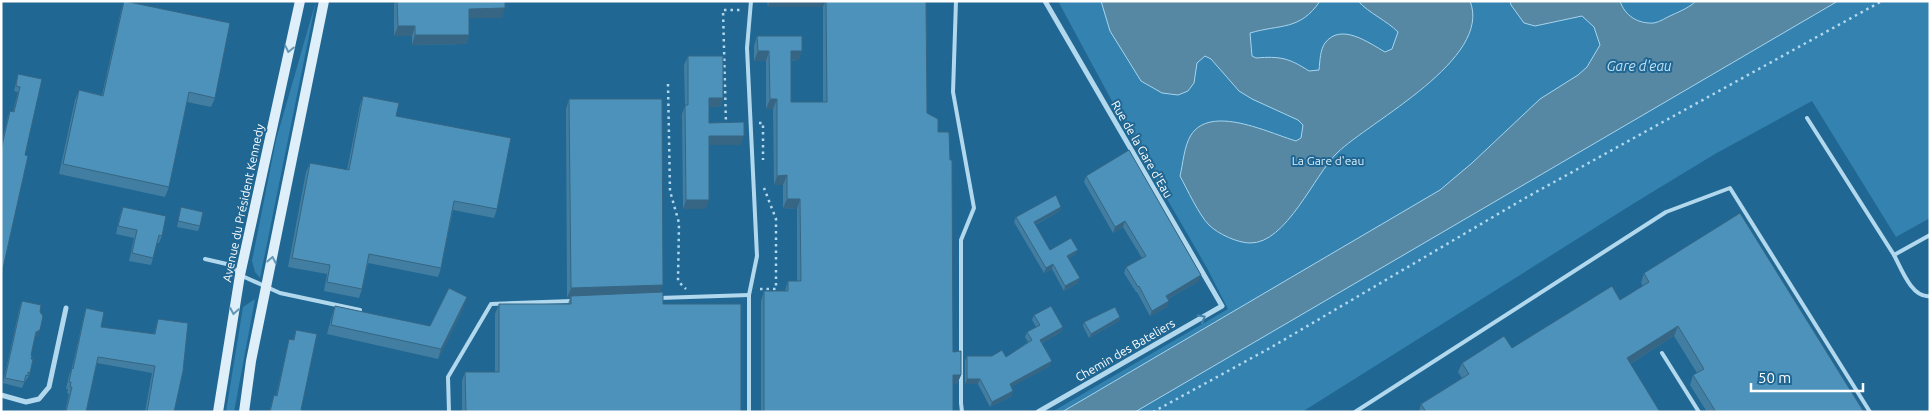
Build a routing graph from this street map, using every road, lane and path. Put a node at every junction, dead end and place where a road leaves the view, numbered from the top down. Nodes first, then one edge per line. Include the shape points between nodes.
1 (300, 1) edge
2 (324, 1) edge
3 (751, 1) edge
4 (956, 1) edge
5 (1045, 1) edge
6 (1882, 1) edge
7 (751, 10) junction
8 (668, 84) dead end
9 (1807, 118) dead end
10 (752, 124) junction
11 (763, 167) dead end
12 (763, 185) dead end
13 (1930, 235) edge
14 (1894, 255) junction
15 (205, 259) dead end
16 (240, 275) junction
17 (266, 287) junction
18 (749, 292) junction
19 (693, 296) junction
20 (1930, 296) edge
21 (655, 298) edge
22 (578, 301) edge
23 (1222, 306) joint
24 (66, 308) dead end
25 (360, 310) edge
26 (1662, 353) dead end
27 (1, 395) edge
28 (218, 412) edge
29 (244, 412) edge
30 (449, 412) edge
31 (749, 412) edge
32 (962, 412) edge
33 (1038, 412) edge
34 (1154, 412) edge
35 (1355, 412) edge
36 (1699, 412) edge
37 (1870, 412) edge

1 -> 16 main road, Avenue du Président Kennedy
17 -> 2 main road
3 - 7 lane
4 - 32 lane via 953,92 974,208 961,240
5 - 23 street, Rue de la Gare d'Eau
6 - 34 path via 1527,197
7 - 10 lane via 747,48
7 - 10 path via 723,10 726,124
8 - 19 path via 670,192 679,223 678,281
9 - 14 lane
10 - 11 path via 763,123
10 - 18 lane via 757,256
12 - 18 path via 776,219 776,289
13 - 14 lane
14 - 20 lane via 1916,293
15 - 16 lane via 231,265
16 - 17 lane
16 -> 28 main road, Avenue du Président Kennedy
17 - 25 lane via 280,293
17 - 29 main road
18 - 19 lane
18 - 31 lane
19 - 21 lane
22 - 30 lane via 491,304 448,377
33 -> 23 street, Chemin des Bateliers
24 - 27 street via 49,387 39,399 26,402
26 - 36 lane
35 - 37 lane via 1666,212 1730,188

